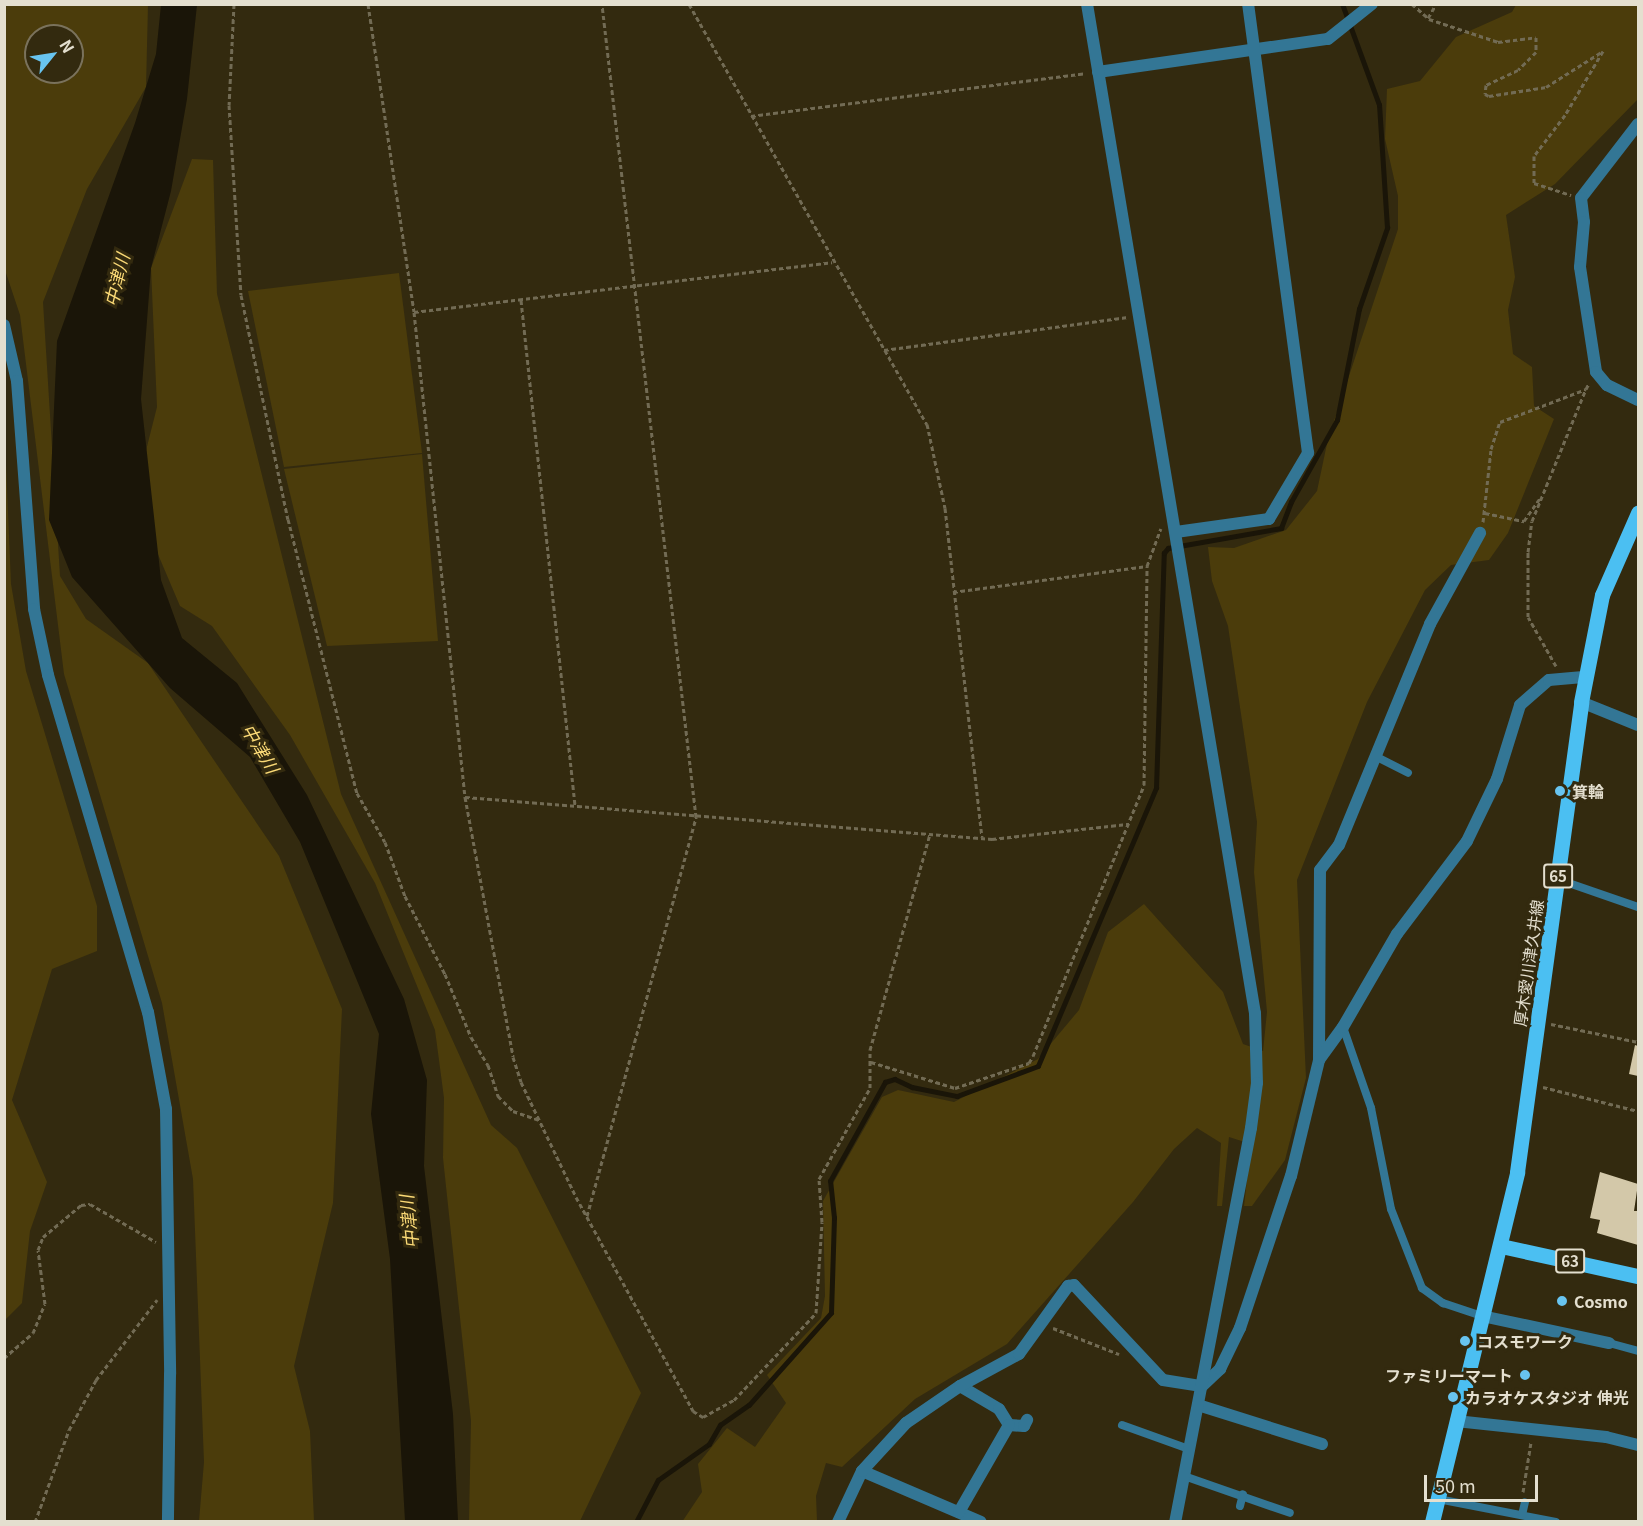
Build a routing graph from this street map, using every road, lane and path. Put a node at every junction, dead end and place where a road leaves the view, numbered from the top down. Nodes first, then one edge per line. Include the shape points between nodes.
1 (234, 4) edge
2 (368, 4) edge
3 (602, 4) edge
4 (689, 4) edge
5 (1087, 4) edge
6 (1248, 4) edge
7 (1372, 4) edge
8 (1412, 4) edge
9 (1436, 4) edge
10 (1428, 18) junction
11 (1254, 50) junction
12 (1098, 72) junction
13 (751, 116) junction
14 (1638, 124) edge
15 (1581, 198) junction
16 (832, 262) junction
17 (636, 286) junction
18 (521, 300) junction
19 (414, 312) junction
20 (1138, 316) junction
21 (4, 325) edge
22 (884, 350) junction
23 (1596, 372) junction
24 (1586, 389) junction
25 (1638, 400) edge
26 (1541, 497) junction
27 (1485, 513) junction
28 (1638, 513) edge
29 (1176, 529) junction
30 (1480, 532) joint
31 (1147, 566) junction
32 (953, 592) junction
33 (1586, 677) junction
34 (1558, 678) junction
35 (1581, 702) junction
36 (1638, 725) edge
37 (1375, 756) junction
38 (1408, 773) dead end
39 (465, 797) junction
40 (575, 806) junction
41 (696, 817) junction
42 (1126, 824) junction
43 (930, 834) junction
44 (982, 837) junction
45 (1557, 879) junction
46 (1638, 907) edge
47 (1538, 1021) junction
48 (1343, 1027) junction
49 (1638, 1042) edge
50 (1319, 1060) junction
51 (871, 1062) junction
52 (1529, 1085) junction
53 (1638, 1111) edge
54 (540, 1120) junction
55 (587, 1217) junction
56 (1501, 1246) junction
57 (168, 1248) junction
58 (1638, 1276) edge
59 (169, 1294) junction
60 (1482, 1316) junction
61 (1040, 1322) junction
62 (1609, 1343) joint
63 (1638, 1351) edge
64 (1142, 1357) junction
65 (4, 1358) edge
66 (960, 1386) junction
67 (1202, 1386) junction
68 (1198, 1405) junction
69 (1027, 1420) dead end
70 (1456, 1421) junction
71 (1009, 1425) junction
72 (1122, 1425) dead end
73 (1533, 1429) junction
74 (1322, 1444) dead end
75 (1638, 1444) edge
76 (1189, 1449) junction
77 (862, 1471) junction
78 (1184, 1476) junction
79 (1243, 1494) junction
80 (1438, 1499) junction
81 (1525, 1502) joint
82 (1240, 1506) dead end
83 (959, 1512) junction
84 (1290, 1513) dead end
85 (1522, 1515) junction
86 (35, 1521) edge
87 (168, 1521) edge
88 (838, 1521) edge
89 (981, 1521) edge
90 (1175, 1521) edge
91 (1432, 1521) edge
92 (1556, 1521) edge

1 - 54 path via 229,105 241,295 288,519 357,793 385,842 405,896 488,1065 498,1096 513,1111
2 - 19 path
3 - 17 path
4 - 13 path
5 - 12 street
6 - 11 street
7 - 11 street via 1328,39
8 - 10 path
9 - 10 path
10 - 15 path via 1498,42 1536,37 1536,52 1518,70 1486,85 1485,94 1489,96 1546,87 1603,51 1565,115 1534,156 1534,183
11 - 12 street
11 - 29 street via 1308,453 1269,519
12 - 13 path
12 - 20 street
13 - 16 path
14 - 15 street
15 - 23 street via 1584,222 1580,267
16 - 17 path
16 - 22 path
17 - 18 path
17 - 41 path
18 - 19 path
18 - 40 path
19 - 39 path
20 - 22 path
20 - 29 street
21 - 57 street via 16,381 34,609 48,675 142,990 159,1061 166,1108
22 - 32 path via 927,424 945,508
23 - 24 path
23 - 25 street via 1607,385
24 - 26 path
24 - 27 path via 1500,422 1491,449
26 - 27 path via 1524,521
26 - 34 path via 1532,521 1528,617 1556,665
27 - 30 path
28 - 33 main road, 厚木愛川津久井線 / 65 via 1602,596
29 - 31 path via 1162,524
29 - 67 street via 1255,1013 1257,1083 1251,1128
30 - 37 street via 1430,624
31 - 32 path
31 - 42 path via 1144,785
32 - 44 path
33 - 34 street
33 - 35 main road, 厚木愛川津久井線 / 65
34 - 48 street via 1549,680 1520,705 1497,779 1467,841 1396,934
35 - 36 street
35 - 45 main road, 厚木愛川津久井線 / 65
37 - 38 lane
37 - 50 street via 1339,845 1320,870 1317,882 1321,949
39 - 40 path
39 - 54 path via 513,1057
40 - 41 path
41 - 43 path
41 - 55 path
42 - 44 path
42 - 51 path via 1029,1063 955,1088
43 - 44 path
43 - 51 path via 870,1050
45 - 46 lane
45 - 47 main road, 厚木愛川津久井線 / 65
47 - 49 path
47 - 52 main road, 厚木愛川津久井線 / 65
48 - 50 street
48 - 60 lane via 1371,1108 1390,1209 1422,1288 1443,1303
50 - 67 street via 1291,1176 1240,1328 1220,1369
51 - 55 path via 870,1088 819,1179 822,1222 816,1314 723,1409 703,1417 693,1411
52 - 53 path
52 - 56 main road, 厚木愛川津久井線 / 65 via 1517,1172
54 - 55 path
56 - 58 main road, 63
56 - 60 main road, 厚木愛川津久井線
57 - 59 street
57 - 65 path via 90,1204 81,1205 43,1237 38,1250 45,1304 33,1333
59 - 86 path via 152,1302 96,1380 69,1430
59 - 87 street
60 - 62 street
60 - 70 main road, 厚木愛川津久井線
61 - 64 path via 1120,1355
61 - 64 street via 1068,1286 1074,1285
61 - 66 street via 1019,1354
62 - 63 lane
64 - 67 street via 1163,1380
66 - 71 street via 999,1409
66 - 77 street via 906,1423
67 - 68 street
68 - 74 street
68 - 76 street
69 - 71 street via 1024,1426
70 - 73 street
70 - 80 main road, 厚木愛川津久井線
71 - 83 street
72 - 76 lane
73 - 75 street
73 - 81 path via 1522,1497
76 - 78 street
77 - 83 street
77 - 88 street
78 - 79 lane
78 - 90 street
79 - 82 lane
79 - 84 lane
80 - 85 lane
80 - 91 main road, 厚木愛川津久井線
81 - 85 lane
83 - 89 street
85 - 92 lane

